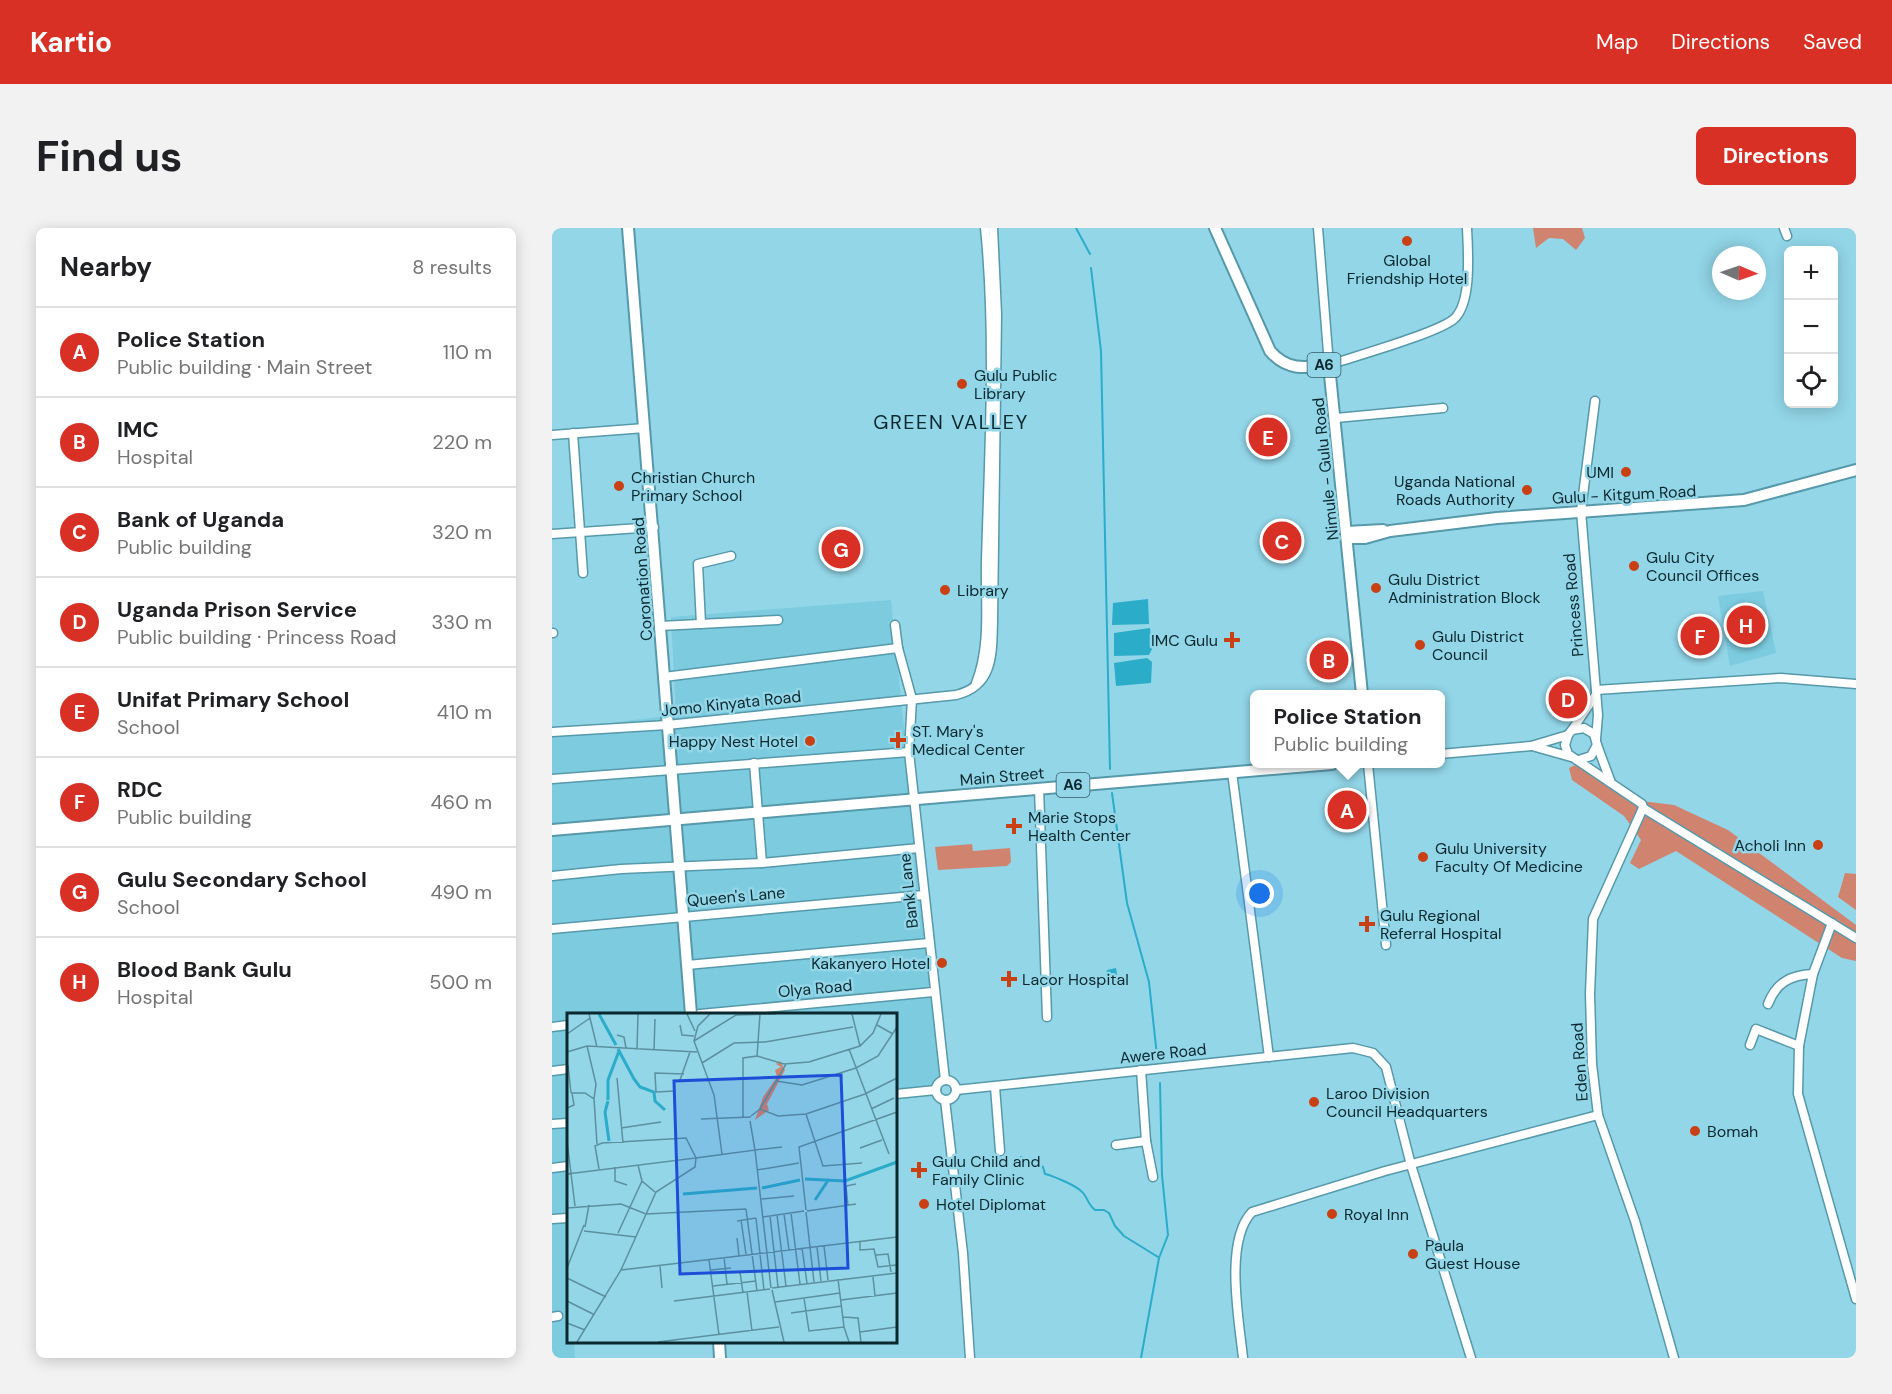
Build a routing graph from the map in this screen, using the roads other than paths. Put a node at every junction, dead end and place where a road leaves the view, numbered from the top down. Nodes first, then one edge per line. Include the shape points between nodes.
1 (628, 228) edge
2 (985, 228) edge
3 (993, 228) edge
4 (1215, 228) edge
5 (1318, 228) edge
6 (1467, 228) edge
7 (1329, 365) junction
8 (993, 367) junction
9 (1595, 401) dead end
10 (1443, 408) dead end
11 (1336, 418) junction
12 (645, 428) junction
13 (573, 433) junction
14 (552, 435) edge
15 (1856, 470) edge
16 (1581, 511) junction
17 (1345, 515) junction
18 (654, 527) junction
19 (579, 531) junction
20 (552, 534) edge
21 (1368, 534) junction
22 (1347, 535) junction
23 (1349, 554) junction
24 (731, 556) dead end
25 (583, 573) dead end
26 (778, 620) dead end
27 (701, 624) junction
28 (895, 625) dead end
29 (660, 626) junction
30 (898, 648) junction
31 (664, 677) junction
32 (1856, 684) edge
33 (1362, 690) edge
34 (1596, 693) junction
35 (912, 699) junction
36 (667, 725) junction
37 (552, 732) edge
38 (1570, 733) junction
39 (1597, 742) junction
40 (1531, 746) junction
41 (909, 752) junction
42 (1445, 754) edge
43 (1576, 759) junction
44 (754, 763) junction
45 (670, 768) junction
46 (1282, 768) edge
47 (1368, 768) edge
48 (1232, 772) junction
49 (552, 779) edge
50 (1610, 780) junction
51 (1040, 788) junction
52 (914, 800) junction
53 (1643, 808) junction
54 (759, 813) junction
55 (675, 820) junction
56 (552, 830) edge
57 (919, 848) junction
58 (762, 863) junction
59 (678, 867) junction
60 (552, 876) edge
61 (924, 895) junction
62 (682, 916) junction
63 (1832, 923) junction
64 (552, 929) edge
65 (1856, 938) edge
66 (928, 943) junction
67 (1386, 945) dead end
68 (687, 965) junction
69 (1813, 974) junction
70 (933, 992) junction
71 (1768, 1004) dead end
72 (691, 1013) edge
73 (711, 1013) edge
74 (1047, 1017) dead end
75 (567, 1025) edge
76 (552, 1027) edge
77 (1750, 1045) dead end
78 (1799, 1047) junction
79 (1269, 1057) junction
80 (567, 1069) edge
81 (1142, 1070) junction
82 (552, 1071) edge
83 (945, 1080) junction
84 (994, 1087) junction
85 (936, 1090) junction
86 (956, 1090) junction
87 (897, 1094) edge
88 (945, 1100) junction
89 (1598, 1115) junction
90 (567, 1123) edge
91 (552, 1124) edge
92 (1146, 1141) junction
93 (1116, 1145) dead end
94 (1000, 1151) dead end
95 (1411, 1165) junction
96 (567, 1166) edge
97 (552, 1168) edge
98 (1153, 1177) dead end
99 (567, 1218) edge
100 (552, 1219) edge
101 (1856, 1299) edge
102 (719, 1343) edge
103 (720, 1358) edge
104 (970, 1358) edge
105 (1242, 1358) edge
106 (1471, 1358) edge
107 (1674, 1358) edge

1 - 12 main road, Coronation Road
2 - 8 street
3 - 8 street
4 - 7 main road, A6 via 1270,351 1284,364 1294,367
5 - 7 street
6 - 7 street via 1464,299 1455,318 1421,334
7 - 11 main road, Nimule - Gulu Road / A6
8 - 35 street, Jomo Kinyata Road via 982,666 973,689 956,695
9 - 16 street, Princess Road
10 - 11 street
11 - 17 main road, Nimule - Gulu Road / A6
12 - 13 street
12 - 18 main road, Coronation Road
13 - 14 street
13 - 19 street
15 - 16 main road, Gulu - Kitgum Road via 1744,500
16 - 21 main road, Gulu - Kitgum Road
16 - 34 street, Princess Road
17 - 21 main road
17 - 22 main road, Nimule - Gulu Road / A6
18 - 19 street
18 - 29 main road, Coronation Road
19 - 20 street
19 - 25 street
21 - 22 main road, Gulu - Kitgum Road
21 - 23 main road
22 - 23 main road, Nimule - Gulu Road / A6
23 - 33 main road, A6
24 - 27 street via 698,564
26 - 27 street
27 - 29 street
28 - 30 street, Bank Lane
29 - 31 main road, Coronation Road
30 - 31 street
30 - 35 street, Bank Lane
31 - 36 main road, Coronation Road
32 - 34 street via 1781,678
34 - 38 street
34 - 39 street, Princess Road
35 - 36 street, Jomo Kinyata Road
35 - 41 street, Bank Lane
36 - 37 street, Jomo Kinyata Road
36 - 45 main road, Coronation Road
38 - 39 street via 1589,730
38 - 40 street
38 - 43 street via 1566,749
39 - 43 street via 1592,756
39 - 50 street
40 - 42 street
40 - 43 street
41 - 44 street
41 - 52 street, Bank Lane
43 - 50 street
44 - 45 street
44 - 54 street
45 - 49 street
45 - 55 main road, Coronation Road
46 - 48 main road, Main Street / A6
47 - 67 street
48 - 51 main road, Main Street / A6
48 - 79 street
50 - 53 street
51 - 52 main road, Main Street / A6
51 - 74 street
52 - 54 main road, Main Street / A6
52 - 57 street, Bank Lane
53 - 63 street
53 - 89 street, Eden Road via 1591,927 1590,1027
54 - 55 main road, Main Street / A6
54 - 58 street
55 - 56 main road, A6
55 - 59 main road, Coronation Road
57 - 58 street
57 - 61 street, Bank Lane
58 - 59 street
59 - 60 street
59 - 62 main road, Coronation Road
61 - 62 street, Queen's Lane
61 - 66 street, Bank Lane
62 - 64 street, Queen's Lane
62 - 68 main road, Coronation Road
63 - 65 street
63 - 69 street
66 - 68 street
66 - 70 street, Bank Lane
68 - 72 main road, Coronation Road
69 - 71 street via 1783,980
69 - 78 street
70 - 73 street, Olya Road
70 - 83 street, Bank Lane
75 - 76 street
77 - 78 street via 1756,1029
78 - 101 street via 1798,1094
79 - 81 street, Awere Road
79 - 95 street, Awere Road via 1353,1048 1373,1053 1386,1067
80 - 82 street
81 - 84 street, Awere Road
81 - 92 street
83 - 85 street
83 - 86 street
84 - 86 street, Awere Road
84 - 94 street
85 - 87 street
85 - 88 street
86 - 88 street via 954,1096
88 - 104 street via 963,1253
89 - 95 street
89 - 107 street, Eden Road via 1635,1221
90 - 91 street
92 - 93 street
92 - 98 street
95 - 105 street via 1252,1212 1247,1217 1239,1235 1236,1266
95 - 106 street
96 - 97 street
99 - 100 street
102 - 103 main road

